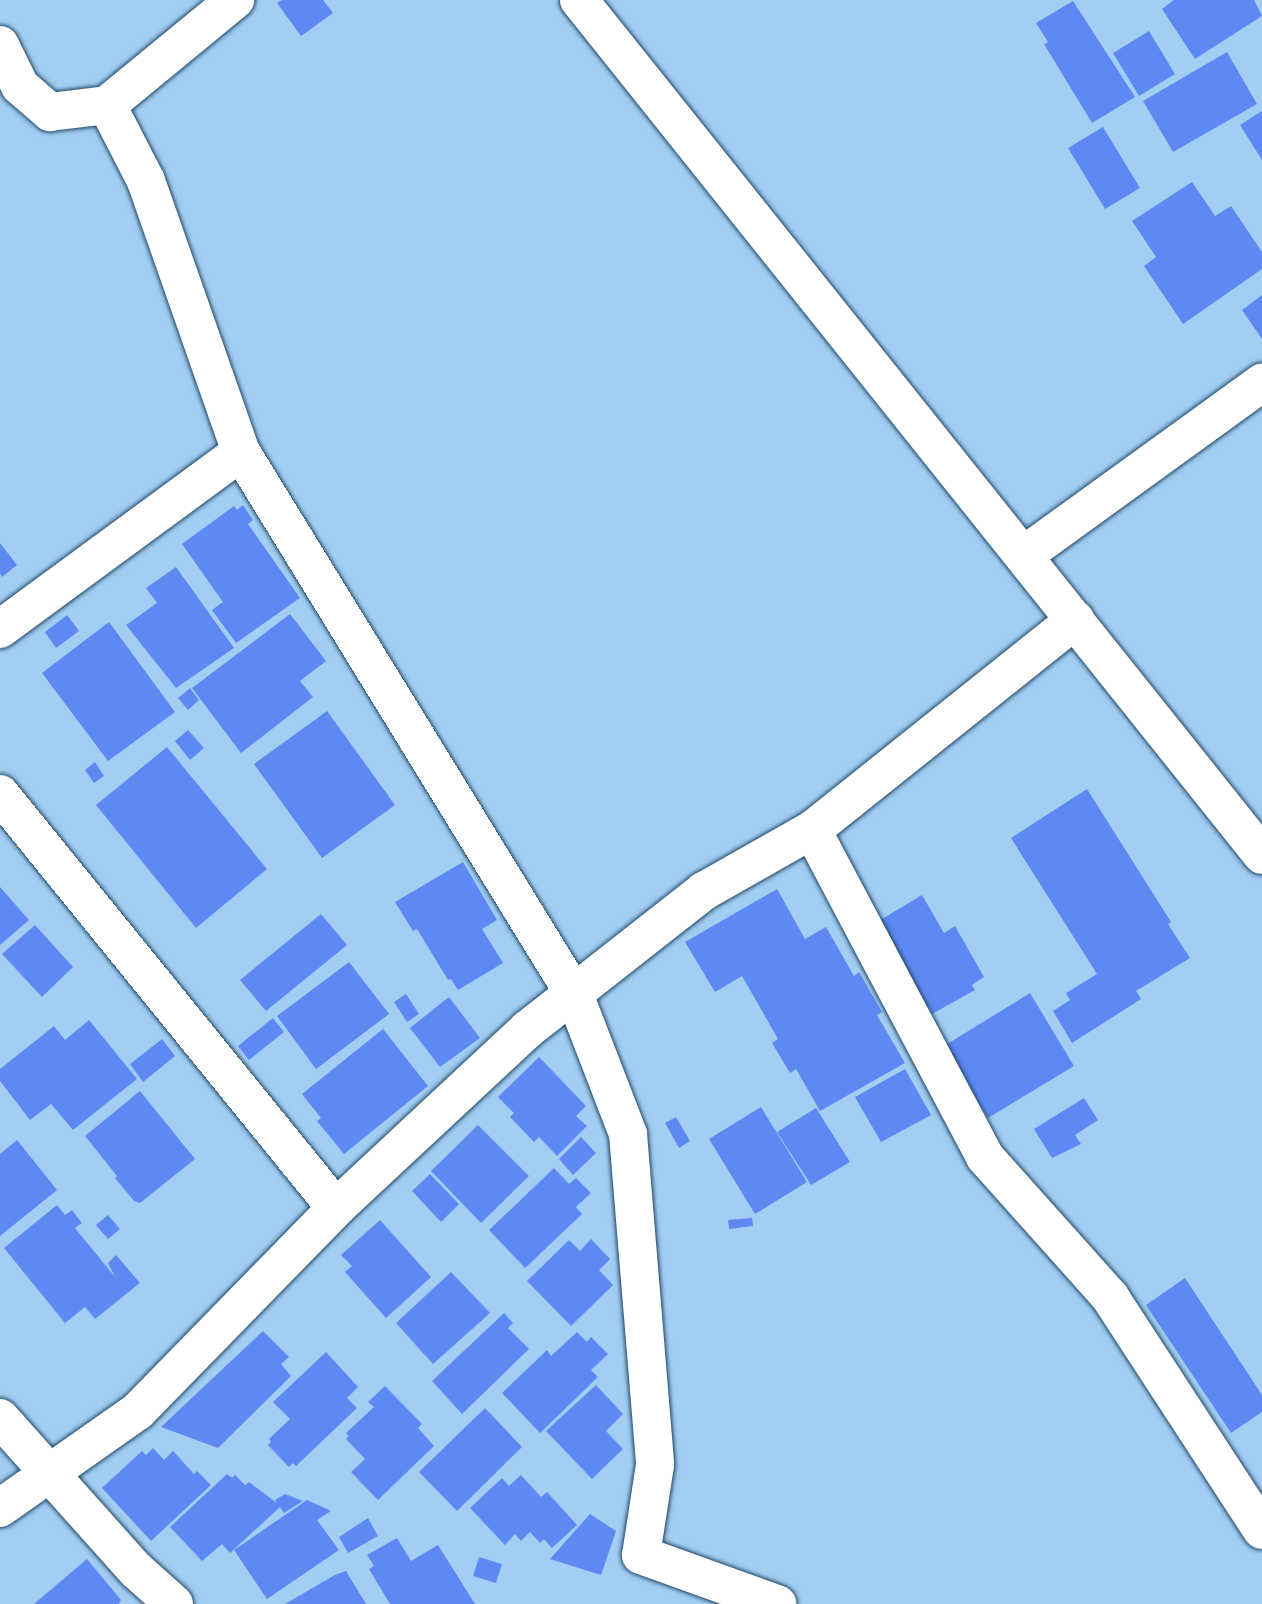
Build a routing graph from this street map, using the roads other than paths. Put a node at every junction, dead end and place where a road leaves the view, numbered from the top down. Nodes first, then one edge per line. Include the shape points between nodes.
1 (235, 0) edge
2 (579, 0) edge
3 (0, 46) edge
4 (10, 93) edge
5 (107, 105) junction
6 (1262, 383) edge
7 (241, 452) junction
8 (1024, 555) junction
9 (1075, 620) junction
10 (0, 629) edge
11 (0, 794) edge
12 (812, 830) junction
13 (1262, 855) edge
14 (574, 994) junction
15 (336, 1208) junction
16 (0, 1418) edge
17 (48, 1476) junction
18 (0, 1508) edge
19 (1262, 1530) edge
20 (174, 1604) edge
21 (777, 1604) edge

1 - 5 street
2 - 8 street
3 - 4 street
4 - 5 street via 50,112
5 - 7 street via 146,181
6 - 8 street
7 - 10 street
7 - 14 street
8 - 9 street
9 - 12 street
9 - 13 street
11 - 15 street
12 - 14 street via 704,891
12 - 19 street via 985,1157 1110,1297
14 - 15 street via 528,1029
14 - 21 street via 628,1134 655,1465 641,1555
15 - 17 street via 138,1411
16 - 17 street
17 - 18 street
17 - 20 street

